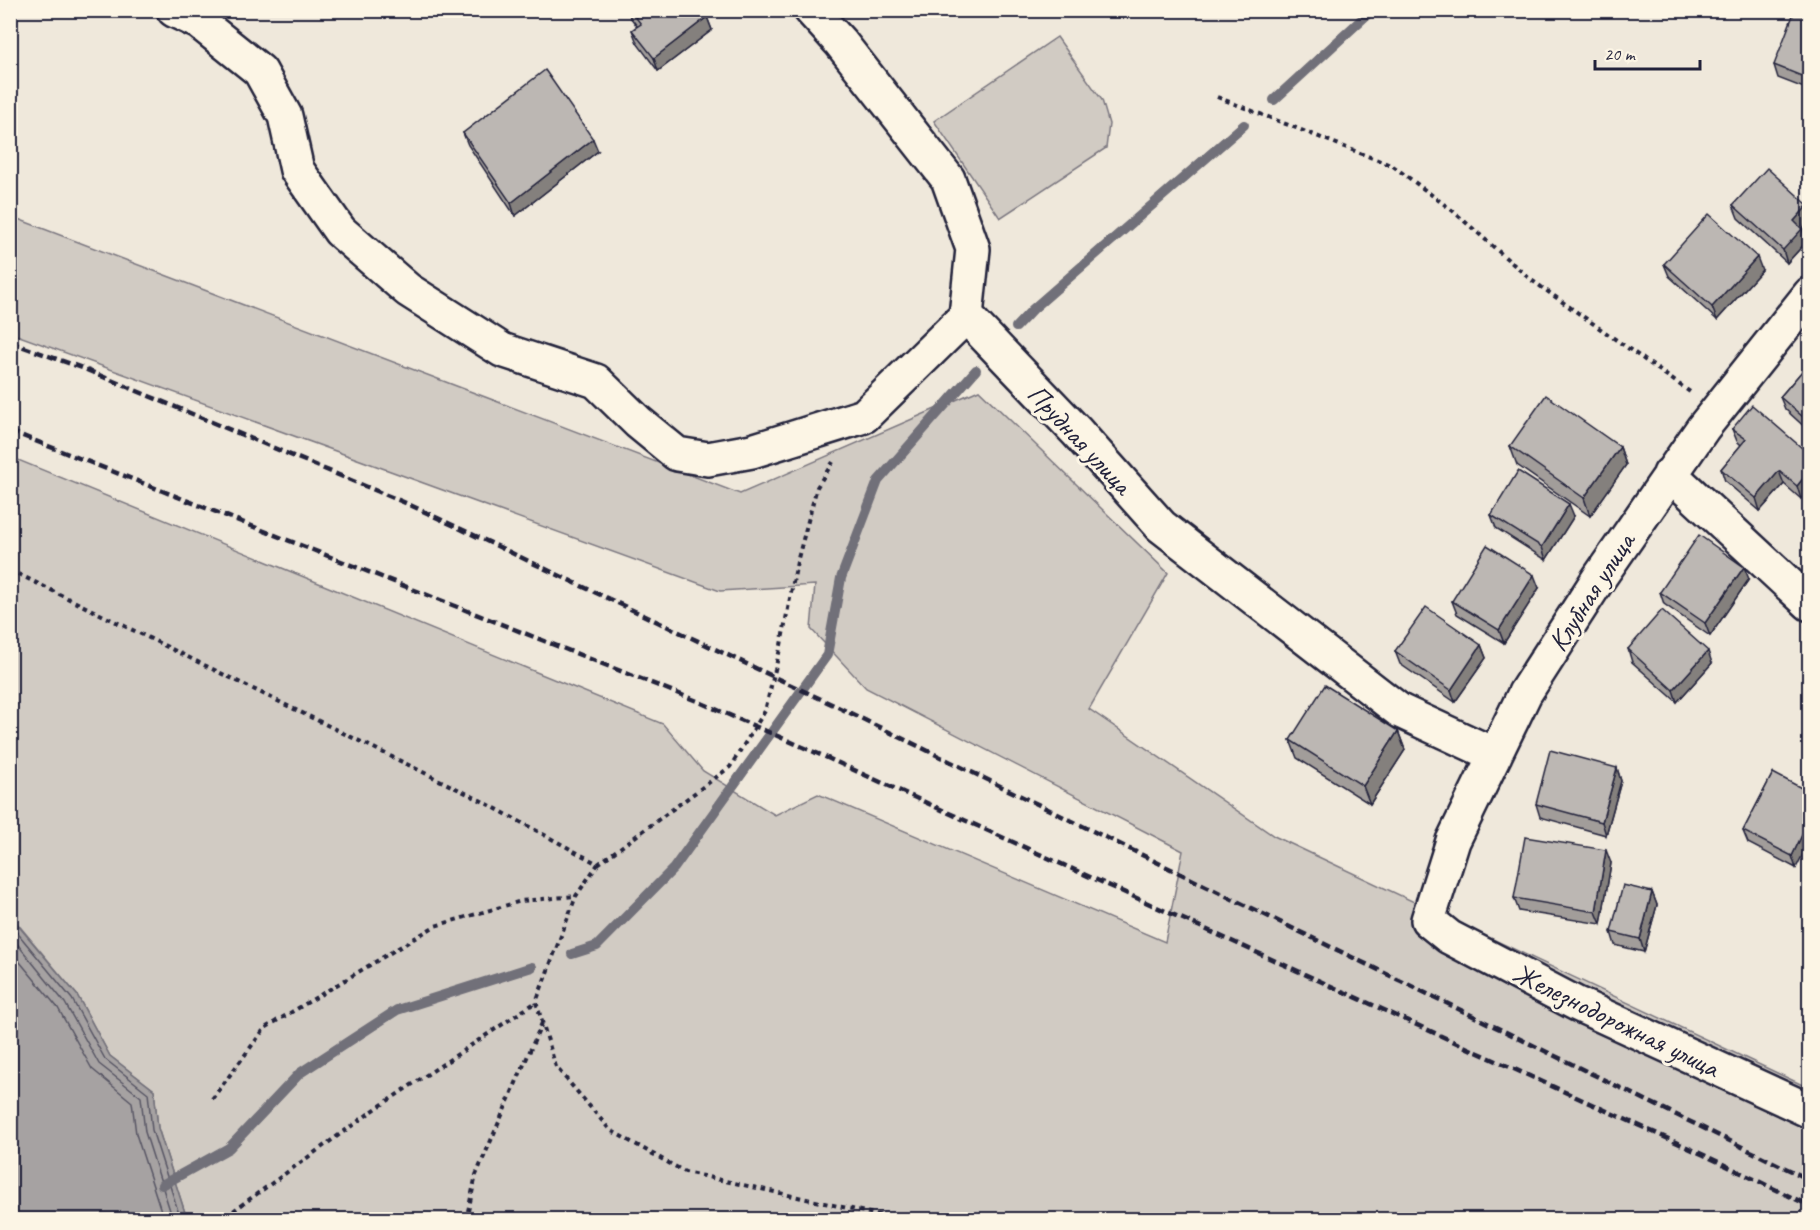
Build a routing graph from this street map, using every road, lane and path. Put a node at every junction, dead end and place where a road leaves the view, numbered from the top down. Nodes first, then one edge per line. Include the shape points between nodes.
1 (174, 10) edge
2 (811, 10) edge
3 (1217, 97) dead end
4 (1809, 294) edge
5 (966, 316) junction
6 (1717, 409) junction
7 (834, 460) dead end
8 (1670, 474) junction
9 (10, 570) edge
10 (1809, 604) edge
11 (1495, 755) junction
12 (598, 864) junction
13 (576, 896) junction
14 (1428, 920) joint
15 (536, 1002) junction
16 (542, 1022) junction
17 (212, 1099) dead end
18 (1809, 1111) edge
19 (226, 1216) dead end
20 (466, 1220) edge
21 (901, 1220) edge

1 - 5 street via 199,22 260,71 285,116 297,170 340,231 408,290 502,350 596,381 677,454 708,459 752,451 864,416
2 - 5 street via 948,179 973,249
3 - 6 path via 1393,166 1453,211 1530,279
4 - 6 street, Клубная улица
5 - 11 street, Прудная улица via 1161,526 1400,711
6 - 8 street, Клубная улица
7 - 12 path via 817,487 765,711 730,767
8 - 10 street
8 - 11 street, Клубная улица via 1525,693
9 - 12 path via 480,800
11 - 14 street, Клубная улица via 1453,841
12 - 13 path
13 - 15 path
13 - 17 path via 521,901 435,927 265,1028
14 - 18 street, Железнодорожная улица via 1449,937 1577,1004
15 - 16 path
15 - 19 path via 371,1112
16 - 20 path via 476,1175
16 - 21 path via 556,1067 610,1130 685,1172

